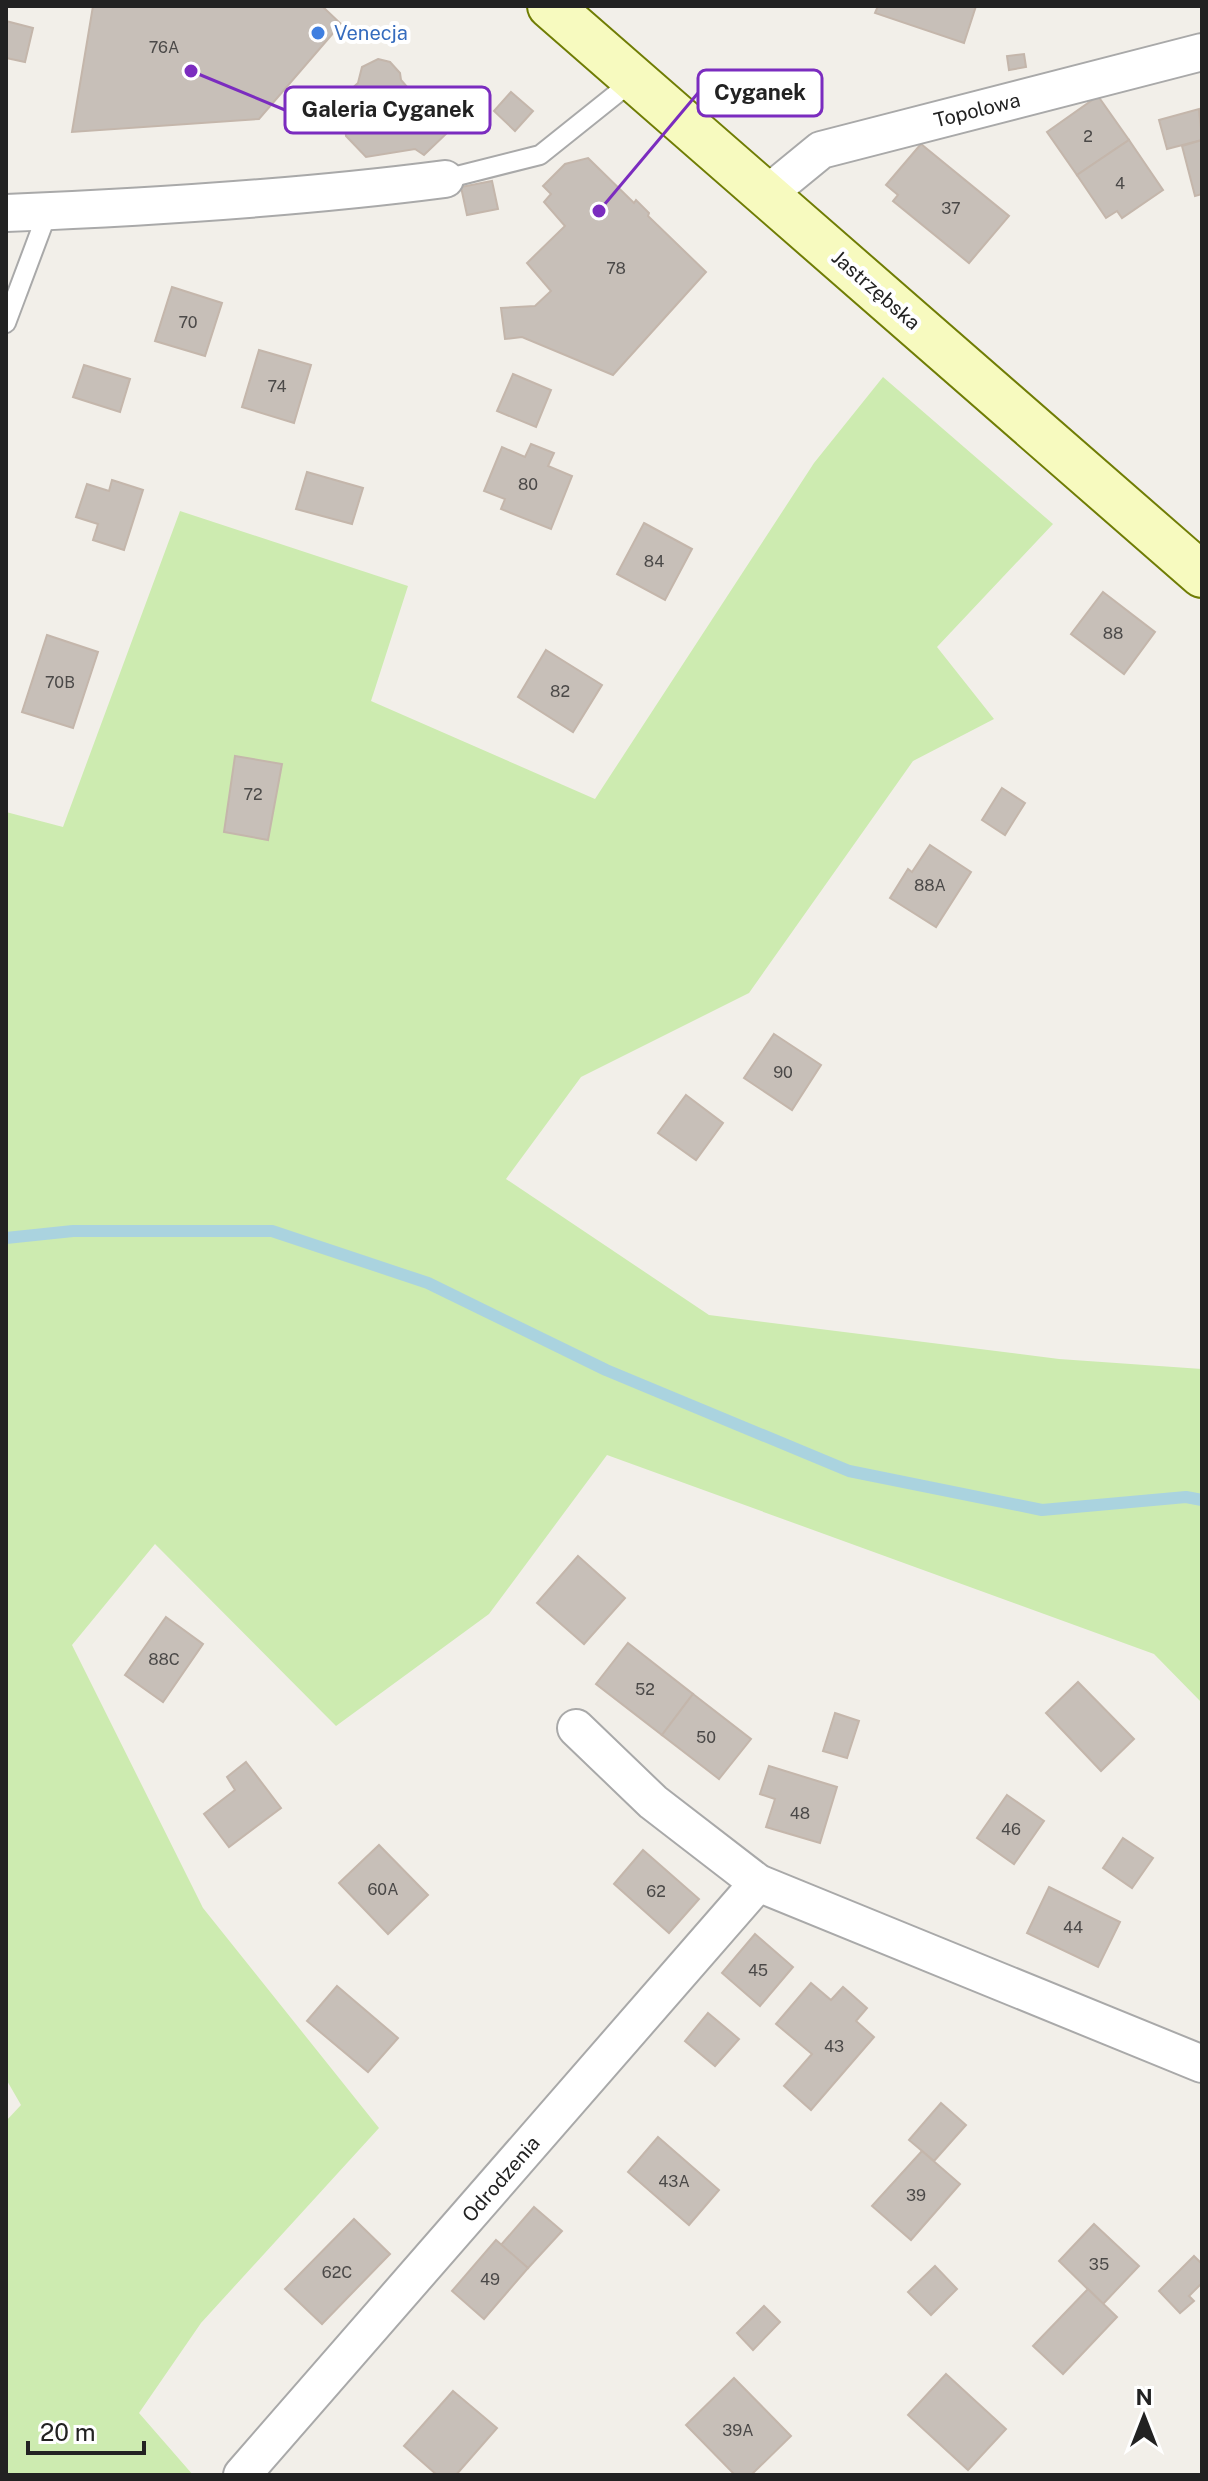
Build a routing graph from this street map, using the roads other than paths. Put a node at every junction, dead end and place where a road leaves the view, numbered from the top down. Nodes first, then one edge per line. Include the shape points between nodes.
1 (550, 6) edge
2 (1202, 52) edge
3 (635, 79) junction
4 (445, 179) joint
5 (766, 195) junction
6 (48, 211) junction
7 (6, 213) edge
8 (6, 323) edge
9 (1202, 575) edge
10 (576, 1728) dead end
11 (758, 1883) junction
12 (1202, 2064) edge
13 (242, 2475) edge

1 - 3 main road, Jastrzębska
2 - 5 street, Topolowa via 821,150
3 - 4 lane via 540,155
3 - 5 main road, Jastrzębska
4 - 6 street via 333,194
5 - 9 main road, Jastrzębska
6 - 7 street
6 - 8 lane
10 - 11 street via 653,1802
11 - 12 street
11 - 13 street, Odrodzenia

